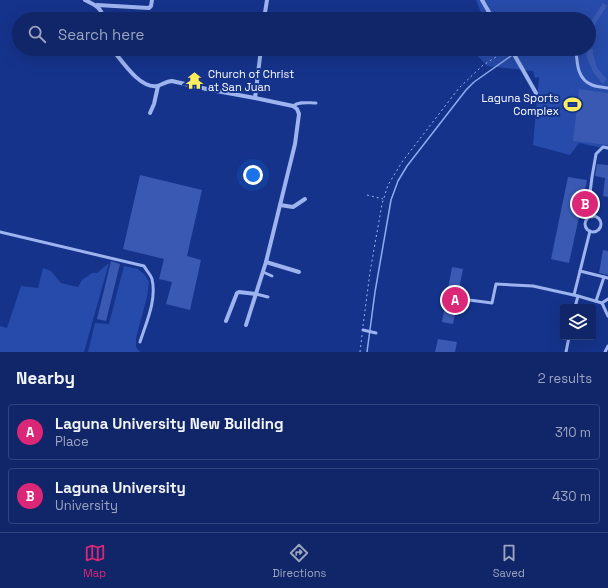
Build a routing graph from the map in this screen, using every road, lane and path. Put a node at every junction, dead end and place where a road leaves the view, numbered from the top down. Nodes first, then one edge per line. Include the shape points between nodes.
1 (86, 0) edge
2 (152, 0) edge
3 (267, 0) edge
4 (482, 0) edge
5 (97, 5) junction
6 (101, 12) edge
7 (265, 12) edge
8 (490, 12) edge
9 (118, 56) edge
10 (260, 56) edge
11 (498, 56) edge
12 (514, 56) edge
13 (576, 56) edge
14 (158, 86) junction
15 (608, 88) edge
16 (536, 93) dead end
17 (255, 98) junction
18 (316, 103) dead end
19 (293, 106) junction
20 (150, 113) dead end
21 (608, 148) edge
22 (367, 195) dead end
23 (305, 199) dead end
24 (383, 199) junction
25 (280, 205) junction
26 (592, 217) junction
27 (590, 231) junction
28 (0, 232) edge
29 (266, 262) junction
30 (263, 272) junction
31 (299, 272) dead end
32 (580, 272) junction
33 (272, 276) dead end
34 (606, 278) edge
35 (256, 294) junction
36 (576, 295) junction
37 (268, 297) dead end
38 (608, 299) edge
39 (469, 300) dead end
40 (596, 301) junction
41 (602, 303) junction
42 (575, 304) edge
43 (608, 316) edge
44 (226, 321) dead end
45 (246, 325) dead end
46 (363, 330) junction
47 (376, 333) dead end
48 (568, 340) edge
49 (140, 342) dead end
50 (608, 346) edge
51 (360, 352) edge
52 (566, 352) edge
53 (605, 352) edge

1 - 5 street
2 - 5 street via 152,6 149,8
3 - 7 street
4 - 8 street
5 - 6 street
9 - 14 street via 139,81
10 - 17 street
11 - 24 path via 482,66 459,88 402,162
12 - 16 street
13 - 15 lane via 577,67 583,79 592,85
14 - 17 street via 172,81
14 - 20 street
17 - 19 street
18 - 19 lane
19 - 25 street via 299,114 295,144
21 - 26 lane via 603,147 596,154 589,201
22 - 24 path
23 - 25 street via 293,207
24 - 46 path via 367,287
25 - 29 street
26 - 27 lane via 586,223
26 - 27 lane via 598,219 601,225 597,231
27 - 32 lane
28 - 49 lane via 144,266 152,278 153,301
29 - 30 street
29 - 31 street
30 - 33 lane
30 - 35 street
32 - 34 lane
32 - 36 lane
34 - 40 lane
35 - 37 lane
35 - 44 street via 237,293
35 - 45 street
36 - 39 lane via 533,286 496,284 492,303
36 - 40 lane
36 - 42 lane
38 - 41 lane
40 - 41 lane
41 - 43 lane
46 - 47 lane
46 - 51 path
48 - 52 lane
50 - 53 lane

